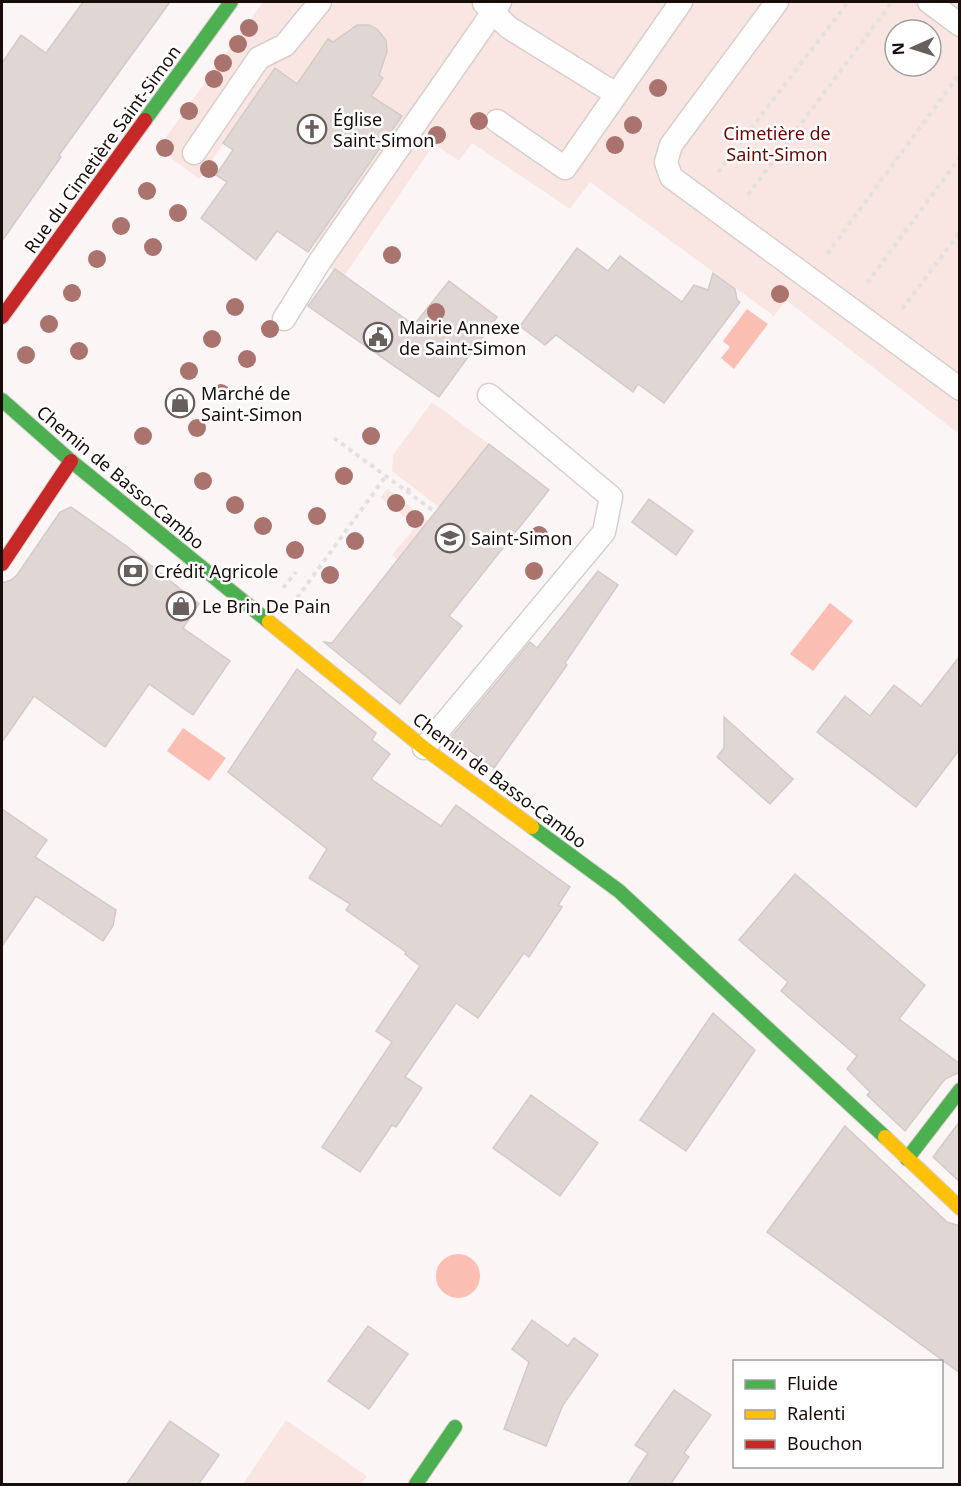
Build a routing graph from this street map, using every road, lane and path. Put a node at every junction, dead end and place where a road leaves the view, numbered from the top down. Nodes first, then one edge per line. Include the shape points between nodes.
1 (231, 2) edge
2 (320, 2) edge
3 (681, 2) edge
4 (777, 2) edge
5 (848, 2) edge
6 (892, 2) edge
7 (929, 2) edge
8 (492, 5) edge
9 (960, 25) edge
10 (960, 73) edge
11 (616, 94) junction
12 (497, 122) dead end
13 (194, 153) dead end
14 (960, 157) edge
15 (699, 197) junction
16 (730, 220) junction
17 (960, 232) edge
18 (809, 279) junction
19 (849, 308) junction
20 (2, 317) edge
21 (284, 320) dead end
22 (884, 333) junction
23 (960, 389) edge
24 (489, 395) dead end
25 (2, 400) edge
26 (334, 438) dead end
27 (71, 461) junction
28 (386, 476) junction
29 (411, 486) dead end
30 (407, 492) junction
31 (435, 512) dead end
32 (2, 564) edge
33 (296, 572) dead end
34 (424, 748) junction
35 (960, 1090) edge
36 (907, 1158) junction
37 (960, 1208) edge
38 (455, 1427) dead end
39 (416, 1485) edge

1 - 20 street, Rue du Cimetière Saint-Simon
2 - 13 lane via 285,45 259,58
3 - 11 lane
4 - 15 lane via 671,145 666,162 671,177
5 - 15 path
6 - 16 path
7 - 9 lane
8 - 11 lane via 508,27
8 - 21 lane
10 - 18 path
11 - 12 lane via 565,168
14 - 19 path
15 - 16 lane
16 - 18 lane
17 - 22 path
18 - 19 lane
19 - 22 lane
22 - 23 lane
24 - 34 lane via 610,497 604,532
25 - 27 street, Chemin de Basso-Cambo
26 - 28 path
27 - 32 street
27 - 34 street, Chemin de Basso-Cambo
28 - 30 path
28 - 33 path via 294,602 281,591
29 - 30 path
30 - 31 path
34 - 36 street, Chemin de Basso-Cambo via 619,891
35 - 36 street
36 - 37 street, Chemin de Basso-Cambo
38 - 39 street

